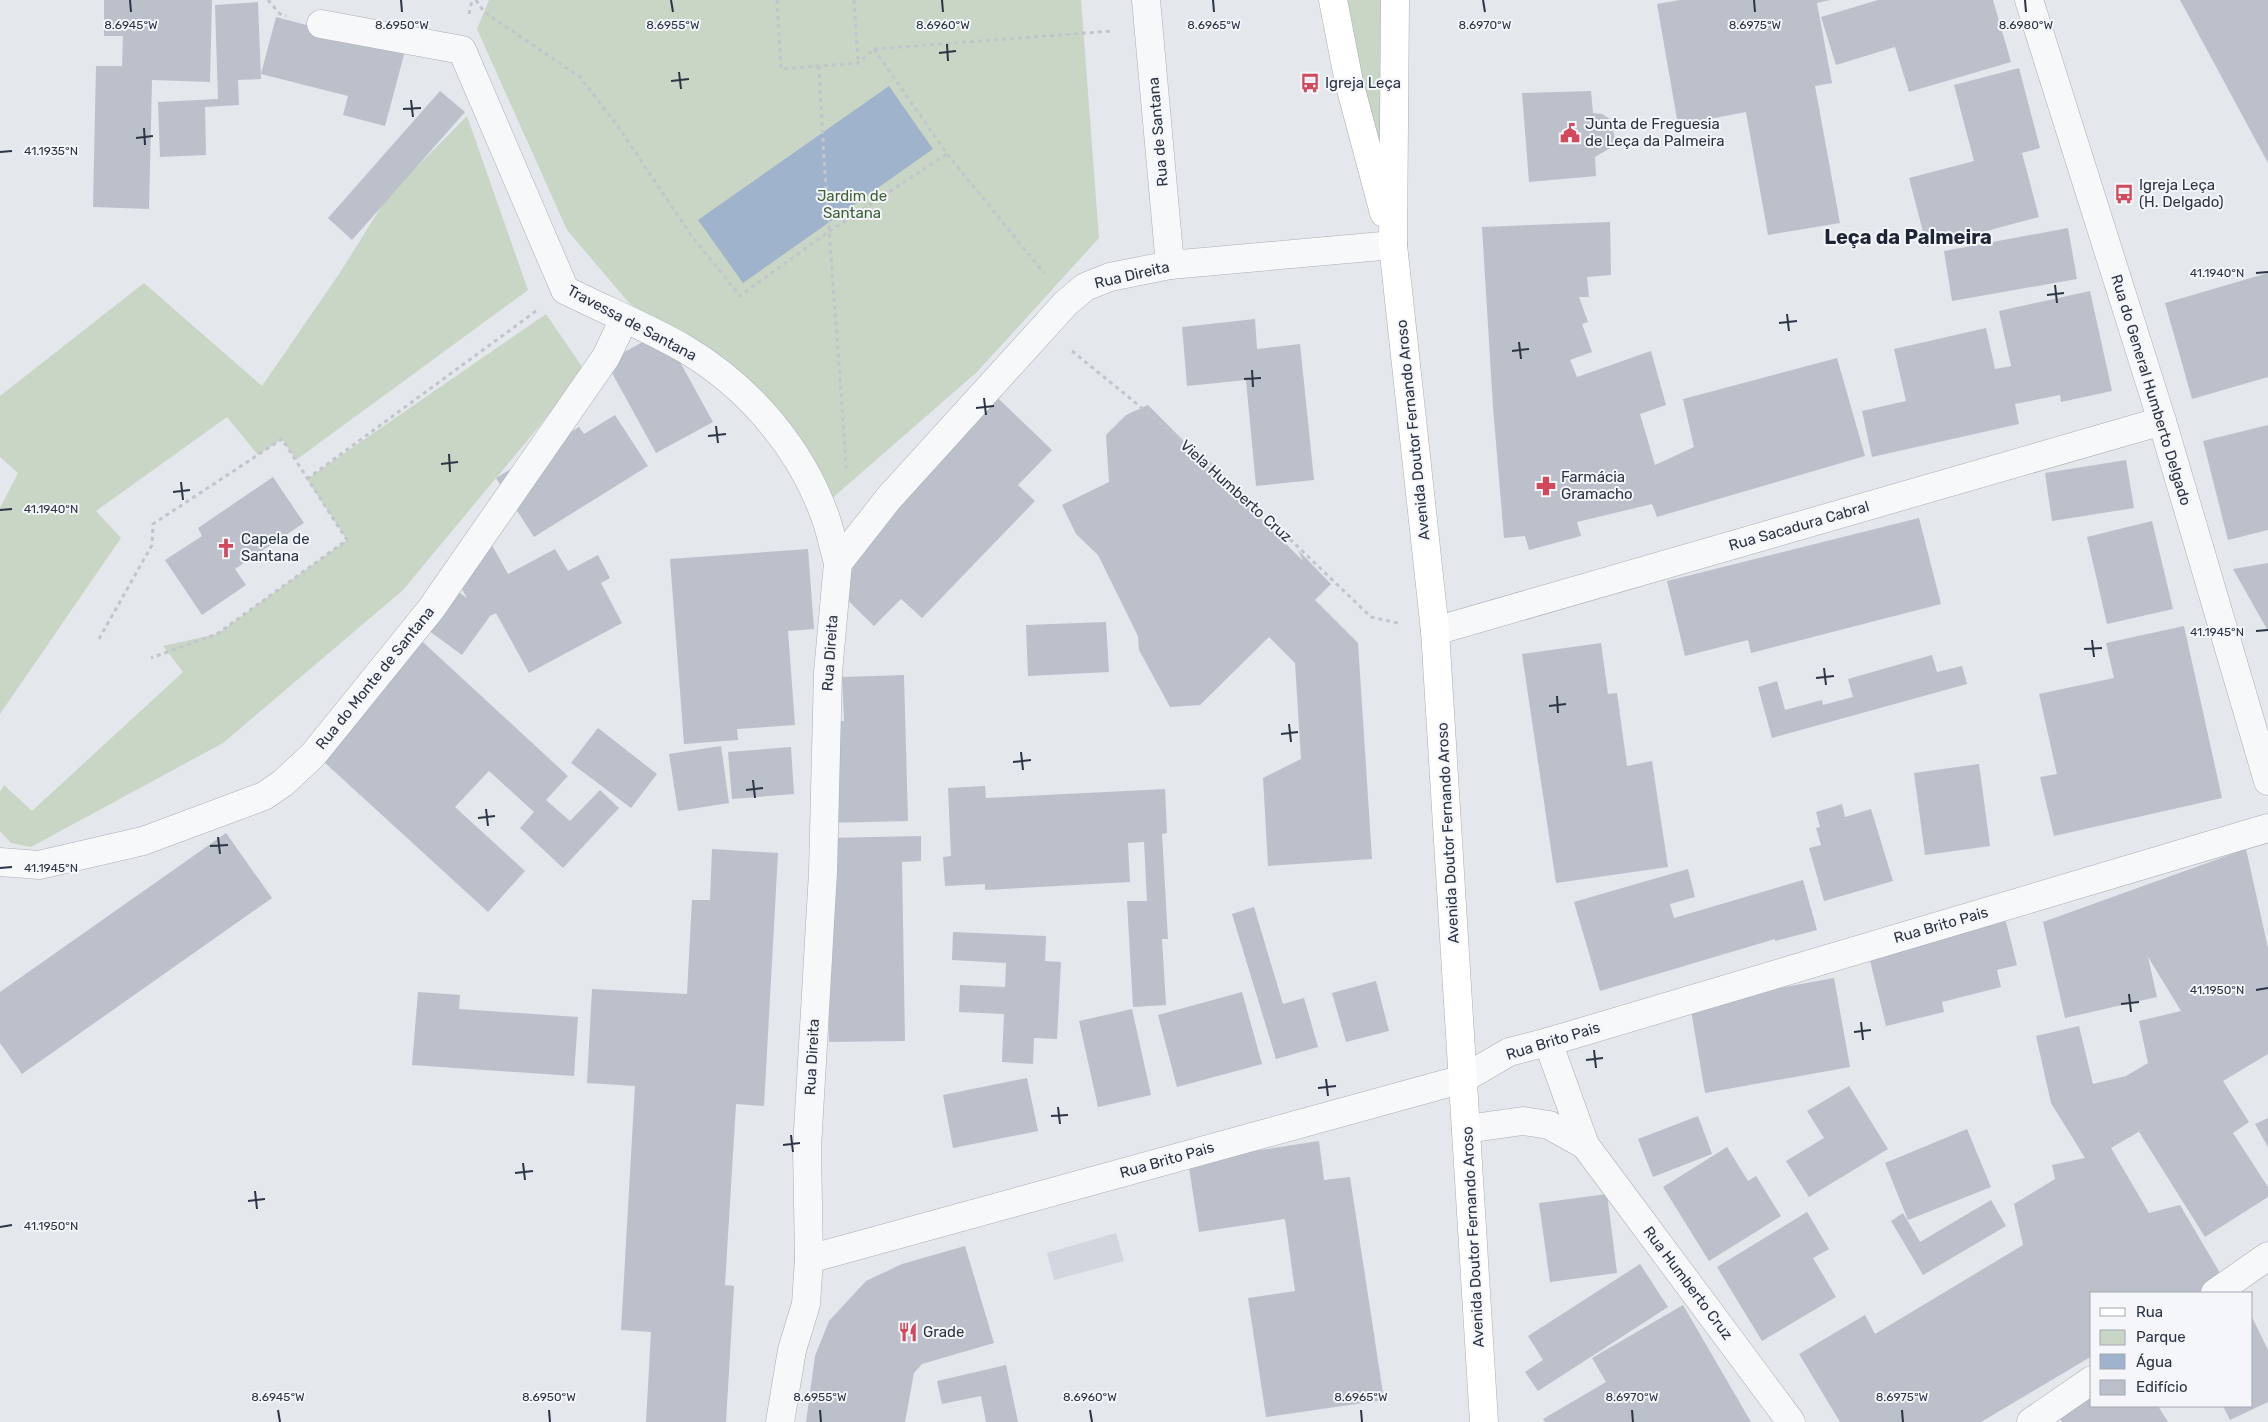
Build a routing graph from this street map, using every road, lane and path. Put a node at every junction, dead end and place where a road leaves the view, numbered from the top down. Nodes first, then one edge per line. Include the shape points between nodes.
1 (476, 0) edge
2 (777, 0) edge
3 (854, 0) edge
4 (1146, 0) edge
5 (1333, 0) edge
6 (1395, 0) edge
7 (2030, 0) edge
8 (321, 24) dead end
9 (1149, 28) junction
10 (874, 48) junction
11 (858, 63) junction
12 (819, 66) junction
13 (948, 154) junction
14 (828, 232) junction
15 (1393, 246) junction
16 (1170, 265) junction
17 (565, 290) junction
18 (1066, 303) junction
19 (624, 319) junction
20 (1045, 329) junction
21 (2162, 421) junction
22 (846, 469) dead end
23 (307, 479) junction
24 (838, 563) junction
25 (1436, 631) junction
26 (99, 639) dead end
27 (151, 658) dead end
28 (2268, 781) edge
29 (2268, 828) edge
30 (0, 862) edge
31 (1548, 1042) junction
32 (1463, 1079) junction
33 (1466, 1129) junction
34 (1585, 1145) junction
35 (2268, 1256) edge
36 (809, 1259) junction
37 (2216, 1292) edge
38 (2090, 1381) edge
39 (780, 1422) edge
40 (1484, 1422) edge
41 (1791, 1422) edge
42 (2032, 1422) edge

1 - 14 path via 484,12 580,77 619,128 691,235 740,296
2 - 12 path via 781,69
3 - 11 path
4 - 9 street, Rua de Santana
5 - 15 main road, Avenida Doutor Fernando Aroso via 1349,82
6 - 15 main road, Avenida Doutor Fernando Aroso
7 - 21 street, Rua do General Humberto Delgado
8 - 17 street, Travessa de Santana via 462,50
9 - 10 path
9 - 16 street, Rua de Santana
10 - 11 path
10 - 13 path
11 - 12 path
12 - 14 path
13 - 14 path
13 - 18 path
14 - 22 path via 838,330
15 - 16 street, Rua Direita
15 - 25 main road, Avenida Doutor Fernando Aroso
16 - 18 street, Rua Direita via 1110,277 1085,286
17 - 19 street, Travessa de Santana
17 - 23 path
18 - 20 street, Rua Direita
19 - 24 street, Travessa de Santana via 686,350 724,378 768,419 781,434 815,493
19 - 30 street, Rua do Monte de Santana via 606,357 431,609 314,755 283,783 264,796 143,841 39,865
20 - 24 street, Rua Direita via 889,498
20 - 25 path, Viela Humberto Cruz via 1218,470 1371,617
21 - 25 street, Rua Sacadura Cabral
21 - 28 street, Rua do General Humberto Delgado
23 - 26 path via 282,439 153,524 152,545
23 - 27 path via 347,540 217,634
24 - 36 street, Rua Direita via 828,672 823,872 807,1148
25 - 32 main road, Avenida Doutor Fernando Aroso
29 - 31 street, Rua Brito Pais
31 - 32 street, Rua Brito Pais via 1509,1052
31 - 34 street, Rua Humberto Cruz
32 - 33 main road, Avenida Doutor Fernando Aroso
32 - 36 street, Rua Brito Pais
33 - 34 street, Rua Humberto Cruz via 1523,1121 1549,1125
33 - 40 main road, Avenida Doutor Fernando Aroso
34 - 41 street, Rua Humberto Cruz
35 - 37 street
36 - 39 street, Rua Direita via 806,1304 792,1350
38 - 42 street

